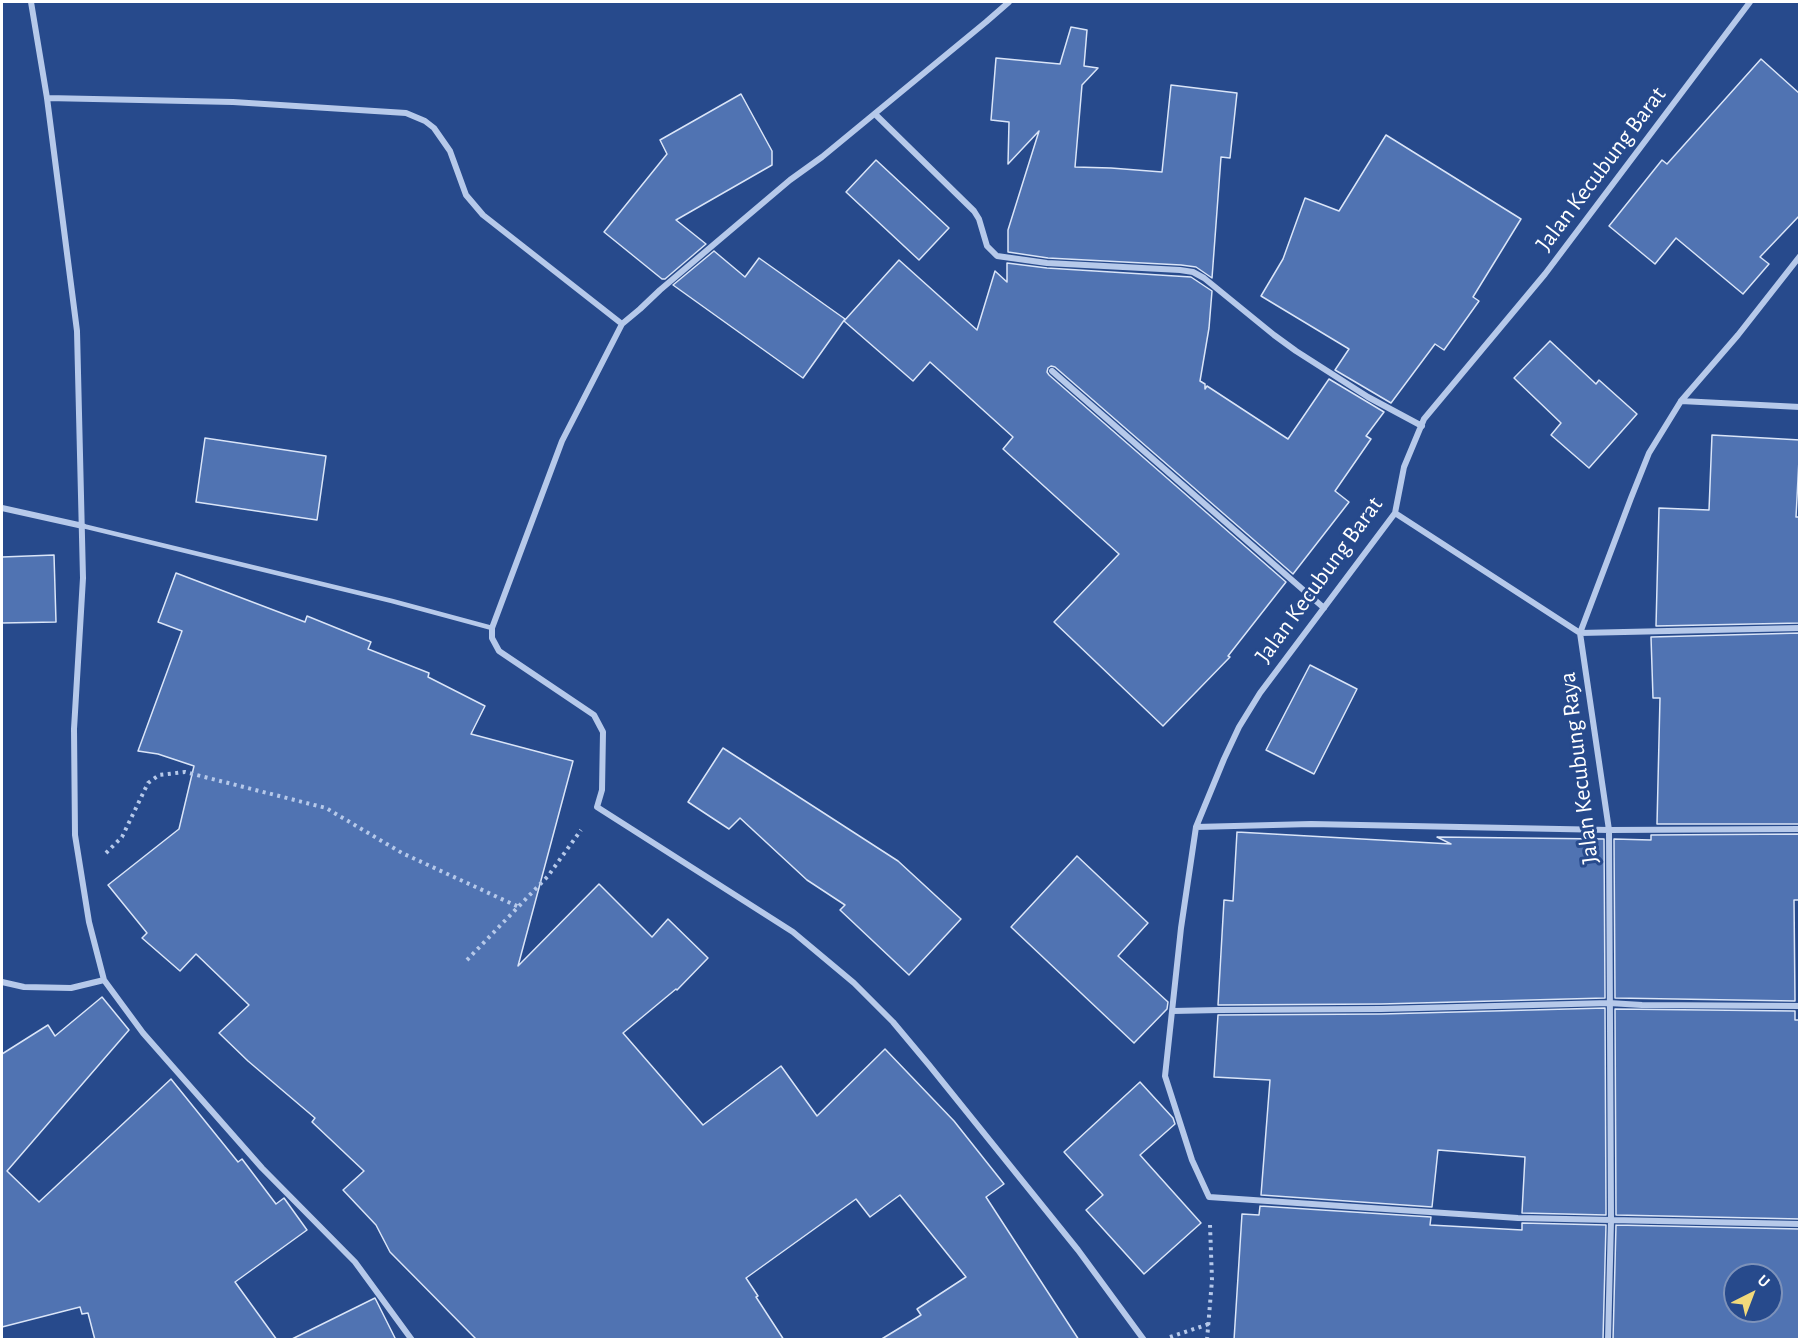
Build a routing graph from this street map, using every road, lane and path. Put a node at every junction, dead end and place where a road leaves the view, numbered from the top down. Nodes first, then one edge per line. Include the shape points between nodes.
1 (31, 2) edge
2 (1009, 2) edge
3 (1750, 2) edge
4 (47, 98) junction
5 (875, 114) junction
6 (1800, 256) edge
7 (621, 324) junction
8 (1052, 371) dead end
9 (1681, 400) junction
10 (1800, 407) edge
11 (1422, 426) junction
12 (2, 508) edge
13 (1395, 513) junction
14 (83, 526) junction
15 (1324, 608) junction
16 (492, 628) junction
17 (1800, 628) edge
18 (1580, 633) junction
19 (597, 807) junction
20 (1196, 827) junction
21 (1800, 829) edge
22 (1609, 830) junction
23 (80, 868) junction
24 (519, 907) junction
25 (467, 960) dead end
26 (104, 980) junction
27 (2, 982) edge
28 (1609, 1003) junction
29 (1800, 1006) edge
30 (1173, 1011) junction
31 (1209, 1197) junction
32 (1611, 1221) junction
33 (1800, 1224) edge
34 (1209, 1324) junction
35 (412, 1340) edge
36 (1144, 1340) edge
37 (1163, 1340) edge
38 (1207, 1340) edge
39 (1608, 1340) edge

1 - 4 street
2 - 5 street
3 - 11 street, Jalan Kecubung Barat via 1545,274
4 - 7 street via 233,102 406,113 434,128 450,151 466,195 483,215
4 - 14 street via 78,331
5 - 7 street
5 - 11 street via 974,211 987,246 997,256 1192,272 1296,351
6 - 9 street, Jalan Kecubung Raya
7 - 16 street via 562,441
8 - 15 street
9 - 10 street
9 - 18 street, Jalan Kecubung Raya via 1649,453
11 - 13 street, Jalan Kecubung Barat via 1404,467
12 - 14 street
13 - 15 street, Jalan Kecubung Barat
13 - 18 street
14 - 16 lane
14 - 23 street via 74,729 75,835
15 - 20 street, Jalan Kecubung Barat via 1239,727
16 - 19 street via 499,651 594,715 603,732 602,790
17 - 18 street
18 - 22 street, Jalan Kecubung Raya
19 - 24 path via 548,876
19 - 36 street via 793,932 854,983 929,1065 1078,1250
20 - 22 street via 1311,824
20 - 30 street, Jalan Kecubung Barat
21 - 22 street
22 - 28 street, Jalan Kecubung Raya
23 - 24 path via 97,860 122,837 148,783 159,775 186,772 326,808 402,853
23 - 26 street
24 - 25 path
26 - 27 street via 71,988 24,987
26 - 35 street via 143,1033 262,1168 355,1262
28 - 29 street
28 - 30 street
28 - 32 street, Jalan Kecubung Raya
30 - 31 street, Jalan Kecubung Barat via 1165,1076 1192,1160
31 - 32 street
31 - 34 path
32 - 33 street
32 - 39 street, Jalan Kecubung Raya
34 - 37 path
34 - 38 path

